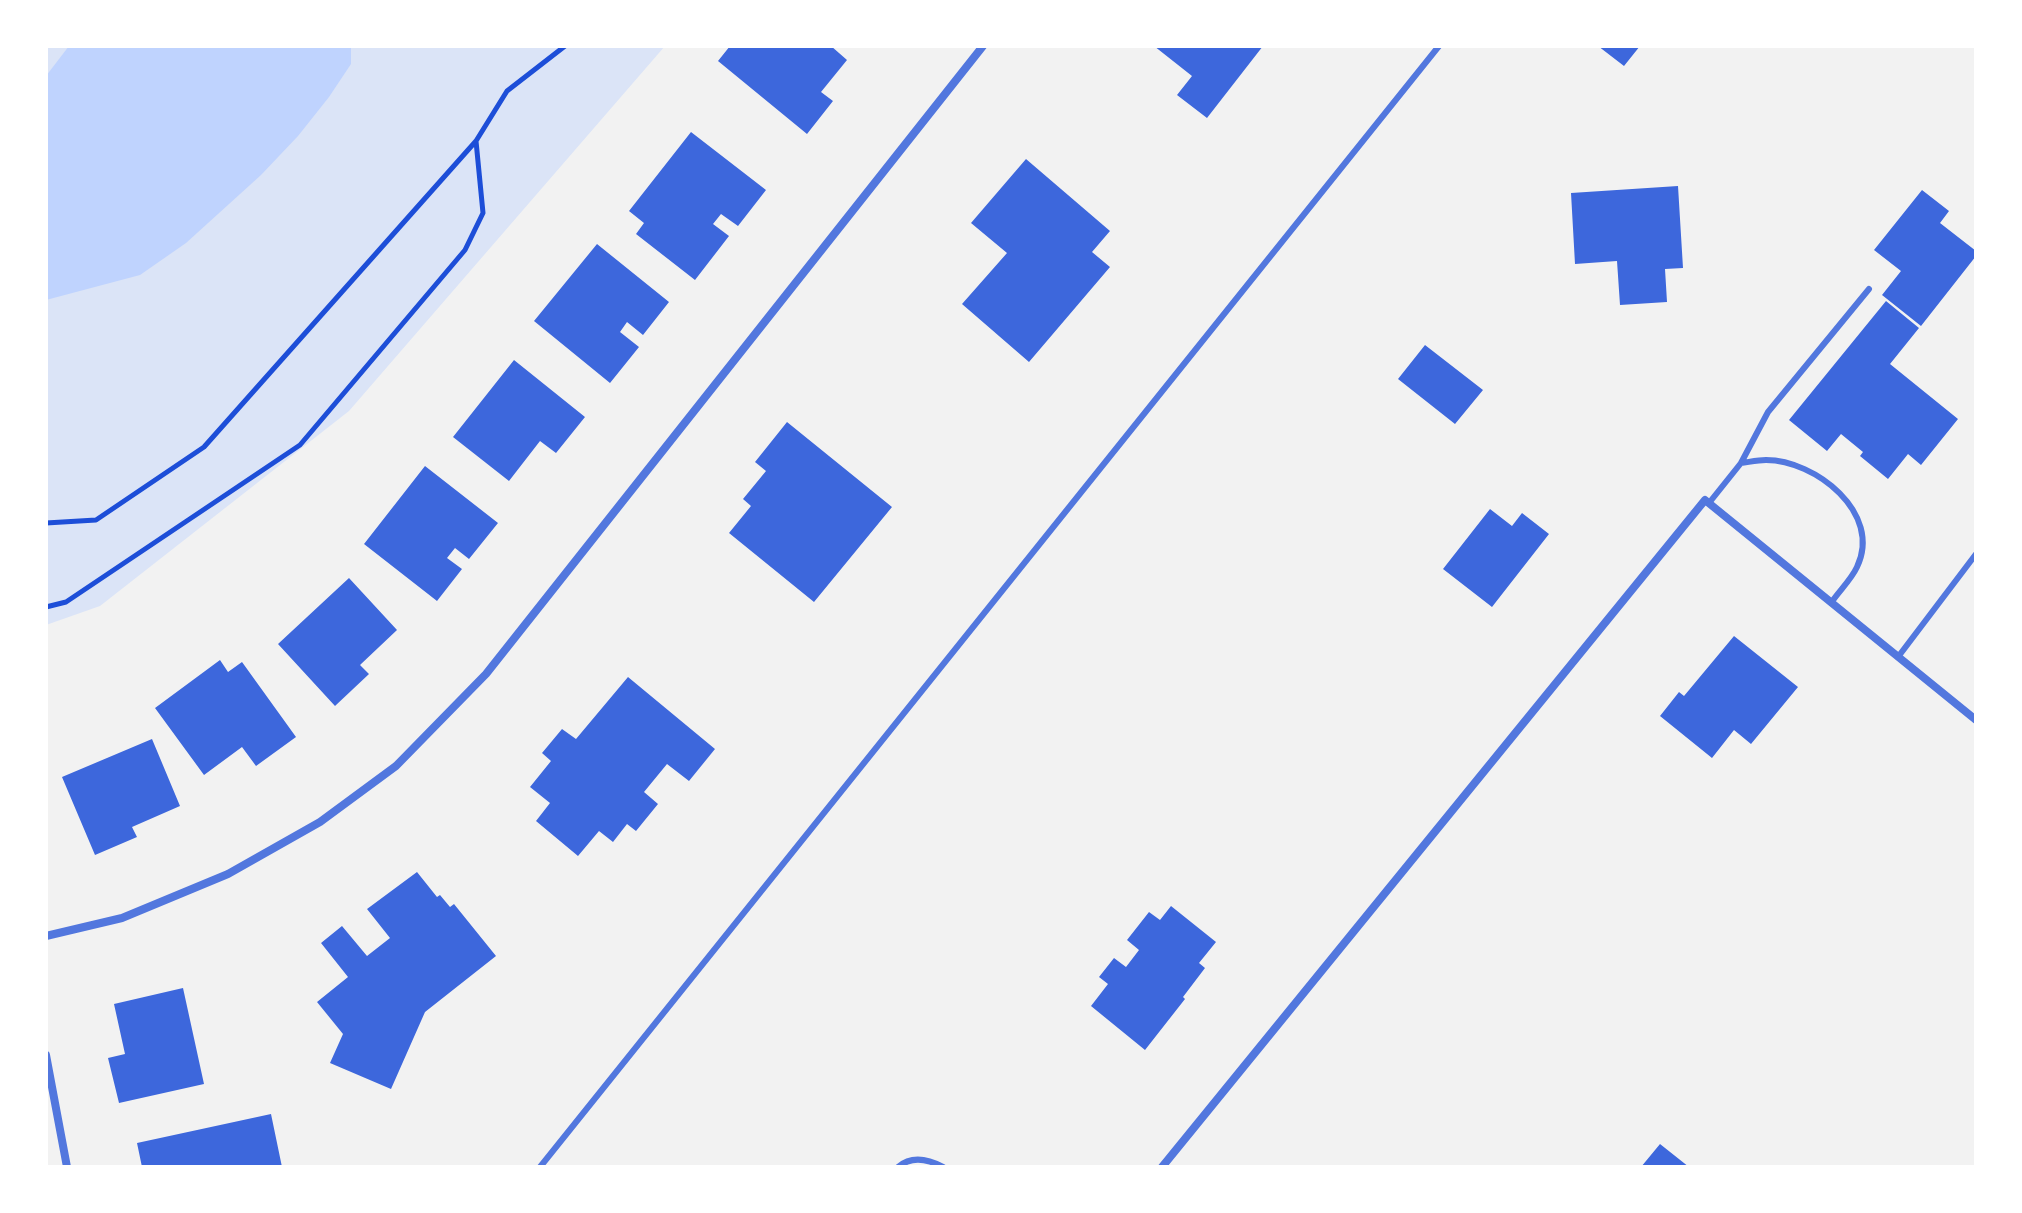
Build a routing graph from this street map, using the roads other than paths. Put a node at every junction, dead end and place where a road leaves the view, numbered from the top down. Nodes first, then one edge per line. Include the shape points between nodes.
1 (983, 46) edge
2 (1439, 46) edge
3 (1869, 289) dead end
4 (1741, 463) junction
5 (1707, 502) junction
6 (1976, 554) edge
7 (1831, 603) junction
8 (1898, 657) junction
9 (1976, 720) edge
10 (46, 936) edge
11 (46, 1055) edge
12 (67, 1167) edge
13 (540, 1167) edge
14 (898, 1167) edge
15 (943, 1167) edge
16 (1162, 1167) edge

1 - 10 street via 486,674 396,766 320,822 228,874 122,918
2 - 13 lane
3 - 4 lane via 1768,412
4 - 5 lane
4 - 7 lane via 1766,460 1808,471 1851,508 1862,546 1857,566
5 - 7 street
5 - 16 street
6 - 8 lane
7 - 8 street
8 - 9 street
11 - 12 street
14 - 15 lane via 912,1159 928,1159

